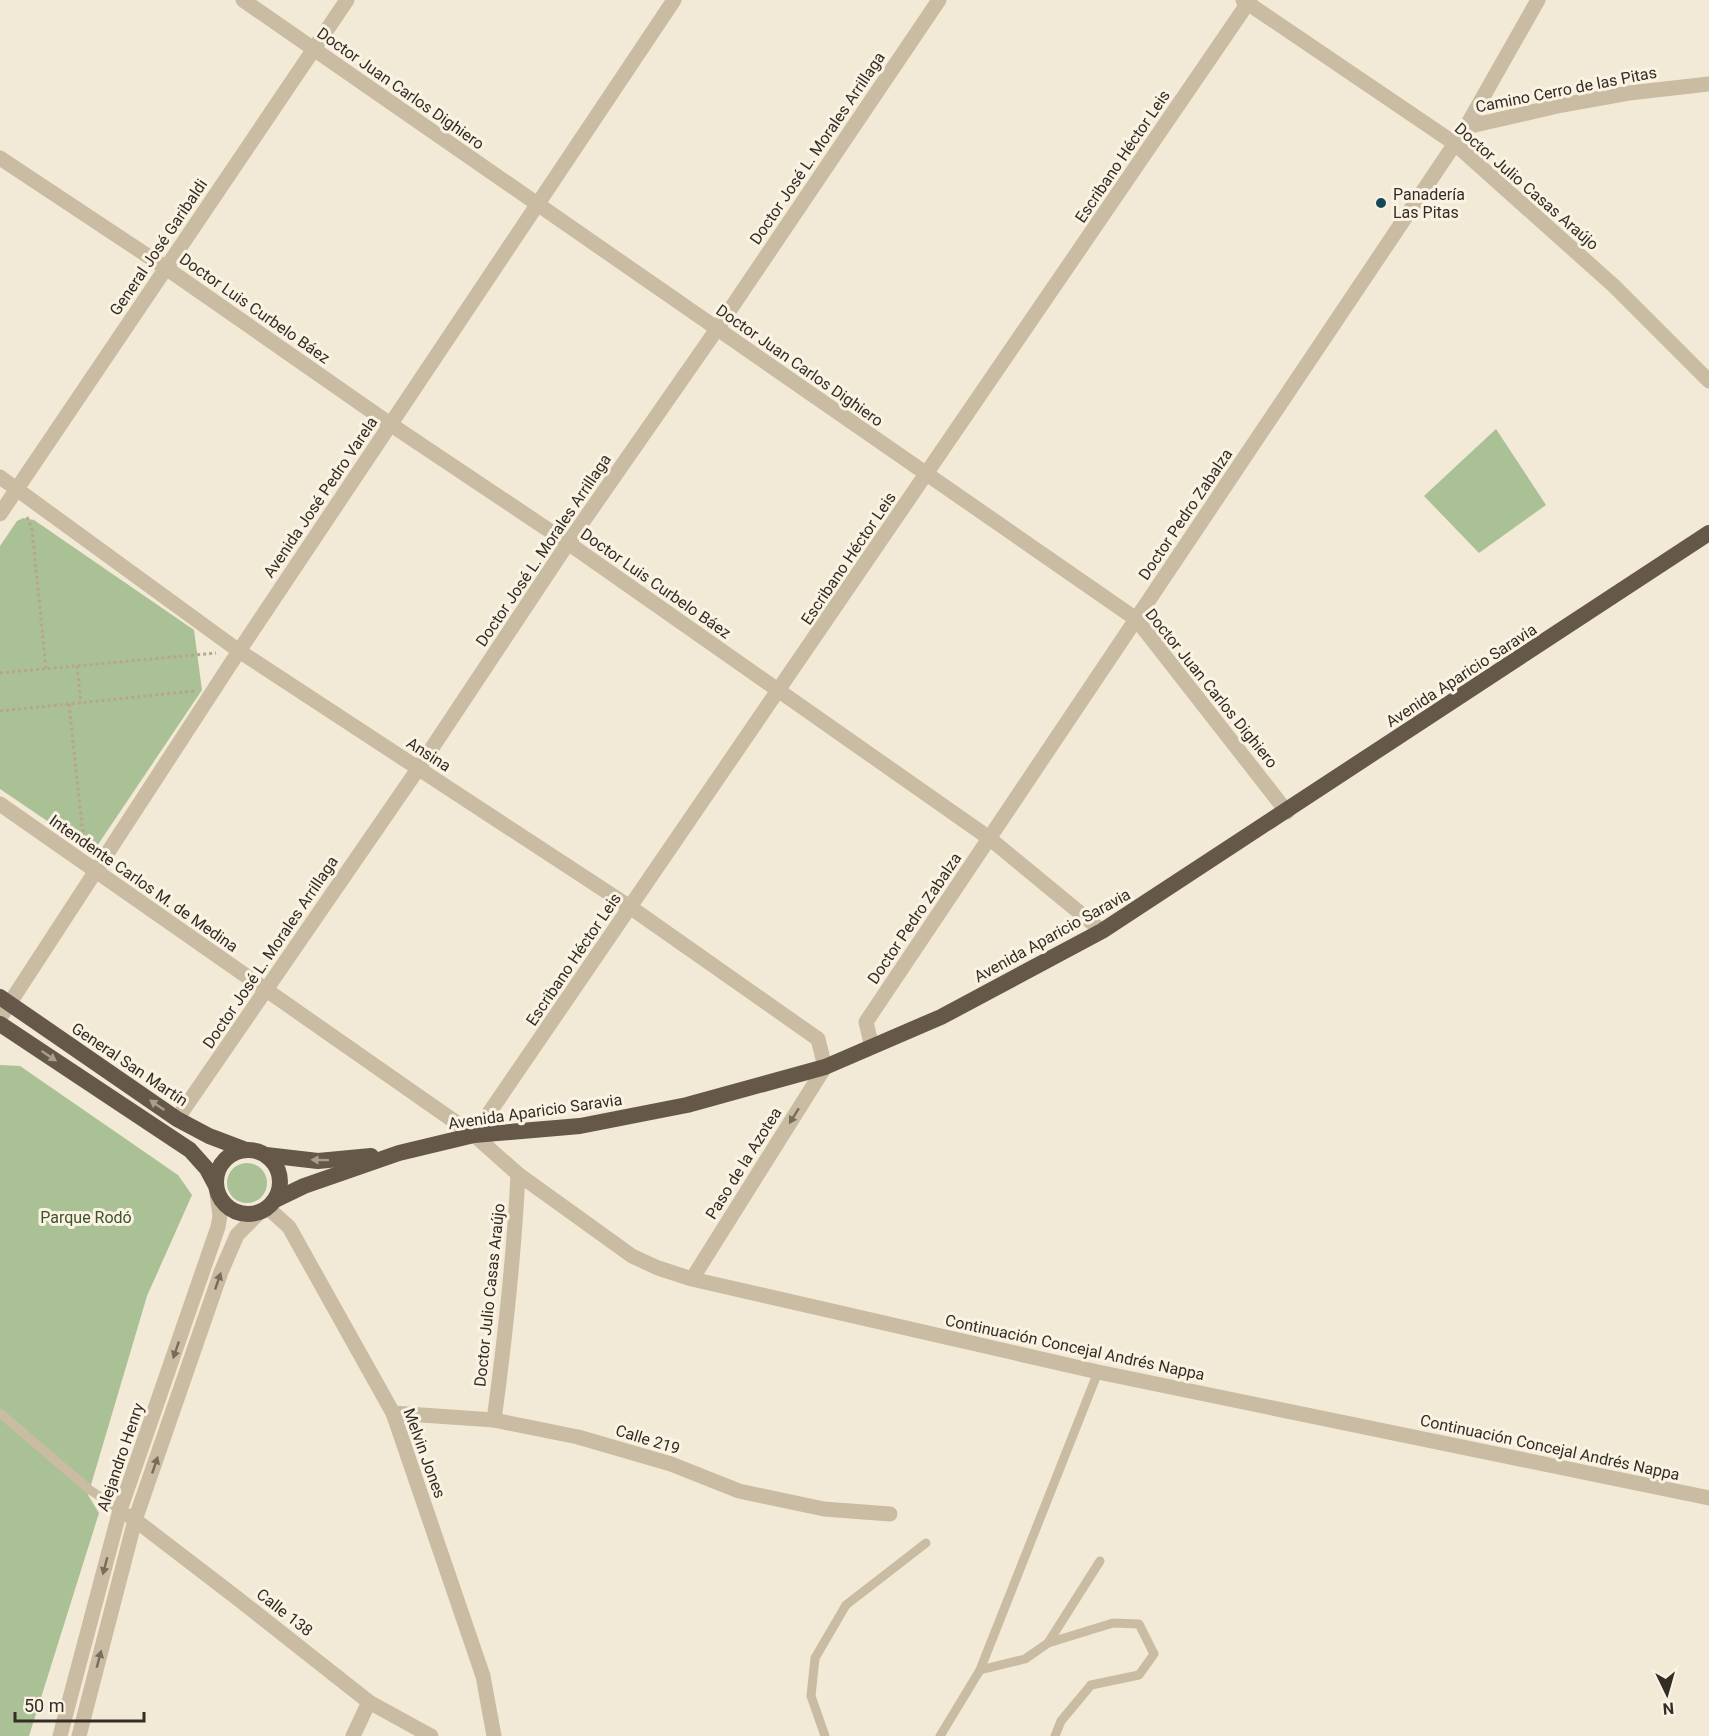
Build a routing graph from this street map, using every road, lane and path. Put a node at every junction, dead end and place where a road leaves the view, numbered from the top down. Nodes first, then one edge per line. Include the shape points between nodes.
1 (243, 0) edge
2 (347, 0) edge
3 (674, 0) edge
4 (939, 0) edge
5 (1538, 0) edge
6 (1247, 1) edge
7 (313, 50) junction
8 (1709, 84) edge
9 (1466, 126) junction
10 (1454, 143) junction
11 (0, 158) edge
12 (538, 205) junction
13 (166, 268) junction
14 (717, 330) junction
15 (1709, 381) edge
16 (390, 424) junction
17 (927, 474) junction
18 (0, 477) edge
19 (17, 488) junction
20 (0, 514) edge
21 (1709, 533) edge
22 (568, 543) junction
23 (1136, 619) junction
24 (239, 651) junction
25 (77, 666) junction
26 (46, 669) junction
27 (0, 673) edge
28 (214, 689) junction
29 (778, 691) junction
30 (81, 703) junction
31 (69, 704) junction
32 (0, 711) edge
33 (418, 769) junction
34 (0, 804) edge
35 (1287, 812) junction
36 (989, 838) junction
37 (95, 870) junction
38 (630, 907) junction
39 (1102, 931) junction
40 (266, 990) junction
41 (3, 1006) edge
42 (0, 1024) edge
43 (872, 1047) junction
44 (825, 1067) junction
45 (177, 1119) junction
46 (474, 1135) junction
47 (246, 1150) junction
48 (399, 1153) junction
49 (266, 1155) junction
50 (518, 1174) junction
51 (216, 1189) junction
52 (267, 1207) junction
53 (692, 1279) junction
54 (1098, 1372) junction
55 (0, 1413) edge
56 (393, 1413) junction
57 (494, 1420) junction
58 (1709, 1498) edge
59 (120, 1510) junction
60 (890, 1514) dead end
61 (135, 1520) junction
62 (926, 1543) dead end
63 (1100, 1561) dead end
64 (1048, 1643) junction
65 (980, 1670) junction
66 (369, 1702) junction
67 (60, 1736) edge
68 (79, 1736) edge
69 (353, 1736) edge
70 (431, 1736) edge
71 (494, 1736) edge
72 (825, 1736) edge
73 (940, 1736) edge
74 (1055, 1736) edge

1 - 7 street, Doctor Juan Carlos Dighiero
2 - 7 street, General José Garibaldi
3 - 12 street, Avenida José Pedro Varela
4 - 14 street, Doctor José L. Morales Arrillaga
5 - 9 street, Doctor Pedro Zabalza
6 - 10 street, Doctor Julio Casas Araújo
6 - 17 street, Escribano Héctor Leis
7 - 12 street, Doctor Juan Carlos Dighiero
7 - 13 street, General José Garibaldi
8 - 9 street, Camino Cerro de las Pitas via 1618,95
9 - 10 street, Doctor Pedro Zabalza
10 - 15 street, Doctor Julio Casas Araújo via 1614,286
10 - 23 street, Doctor Pedro Zabalza
11 - 13 street, Doctor Luis Curbelo Báez
12 - 14 street, Doctor Juan Carlos Dighiero
12 - 16 street, Avenida José Pedro Varela
13 - 16 street, Doctor Luis Curbelo Báez
13 - 19 street, General José Garibaldi
14 - 17 street, Doctor Juan Carlos Dighiero
14 - 22 street, Doctor José L. Morales Arrillaga
16 - 22 street, Doctor Luis Curbelo Báez
16 - 24 street, Avenida José Pedro Varela
17 - 23 street, Doctor Juan Carlos Dighiero
17 - 29 street, Escribano Héctor Leis
18 - 19 street, Ansina
19 - 20 street, General José Garibaldi
19 - 24 street, Ansina
19 - 26 path via 32,529
21 - 35 highway, Avenida Aparicio Saravia
22 - 29 street, Doctor Luis Curbelo Báez
22 - 33 street, Doctor José L. Morales Arrillaga
23 - 35 street, Doctor Juan Carlos Dighiero
23 - 36 street, Doctor Pedro Zabalza
24 - 25 path
24 - 28 street, Avenida José Pedro Varela
24 - 33 street, Ansina
25 - 26 path
25 - 30 path
26 - 27 path
28 - 30 path
28 - 37 street, Avenida José Pedro Varela
29 - 36 street, Doctor Luis Curbelo Báez
29 - 38 street, Escribano Héctor Leis
30 - 31 path
31 - 32 path
31 - 37 path via 82,827
33 - 38 street, Ansina
33 - 40 street, Doctor José L. Morales Arrillaga
34 - 37 street, Intendente Carlos M. de Medina
35 - 39 highway, Avenida Aparicio Saravia
36 - 39 street, Doctor Luis Curbelo Báez
36 - 43 street, Doctor Pedro Zabalza via 866,1022
37 - 40 street, Intendente Carlos M. de Medina
37 - 41 street, Avenida José Pedro Varela
38 - 44 street, Ansina via 818,1039
38 - 46 street, Escribano Héctor Leis
39 - 43 highway, Avenida Aparicio Saravia via 941,1017
40 - 45 street, Doctor José L. Morales Arrillaga
40 - 46 street, Intendente Carlos M. de Medina
45 -> 41 highway, General San Martín
42 -> 51 highway via 190,1150 207,1169
43 - 44 highway, Avenida Aparicio Saravia
44 - 46 highway, Avenida Aparicio Saravia via 687,1105 580,1126
44 -> 53 street, Paso de la Azotea
45 - 47 highway, General San Martín
46 - 48 highway, Avenida Aparicio Saravia
46 - 50 street, Continuación Concejal Andrés Nappa
47 - 49 highway
47 - 51 highway via 220,1164
48 -> 49 highway, Avenida Aparicio Saravia via 318,1161
48 - 52 highway, Avenida Aparicio Saravia via 304,1186
49 - 52 highway via 279,1171 279,1191
50 - 53 street, Continuación Concejal Andrés Nappa via 632,1256
50 - 57 street, Doctor Julio Casas Araújo
51 - 52 highway via 222,1202 239,1214
51 -> 59 street, Alejandro Henry via 218,1227
52 - 56 street, Melvin Jones via 289,1227
61 -> 52 street via 221,1272 237,1235
53 - 54 street, Continuación Concejal Andrés Nappa
54 - 58 street, Continuación Concejal Andrés Nappa
54 - 65 lane
55 - 59 lane via 90,1490
56 - 57 street, Calle 219
56 - 71 street, Melvin Jones via 483,1676
57 - 60 street, Calle 219 via 578,1437 671,1464 739,1491 824,1509
59 - 61 street, Calle 138
59 -> 67 street, Alejandro Henry
61 - 66 street, Calle 138
68 -> 61 street
62 - 72 lane via 846,1605 815,1658 811,1696
63 - 64 lane
64 - 65 lane via 1025,1659
64 - 74 lane via 1113,1623 1139,1624 1154,1654 1139,1675 1091,1685 1061,1720
65 - 73 lane
66 - 69 street
66 - 70 street, Calle 138

